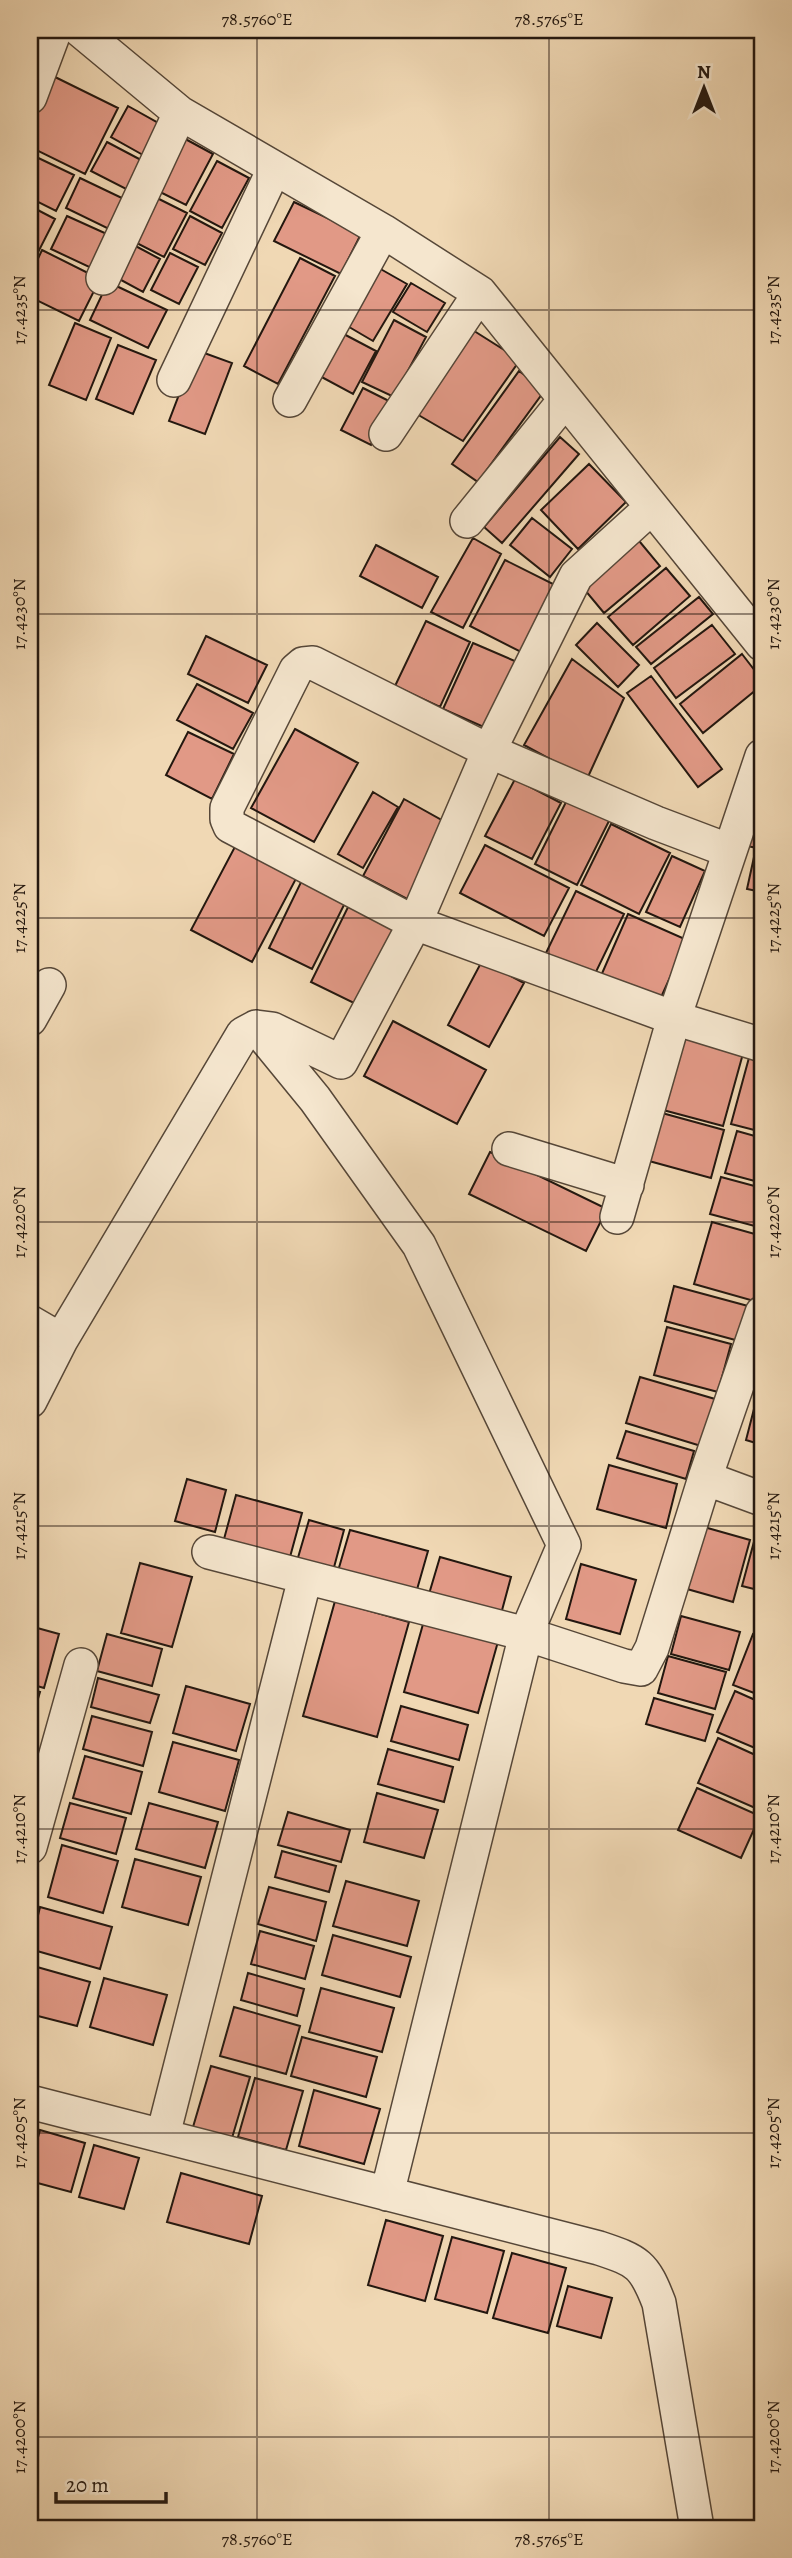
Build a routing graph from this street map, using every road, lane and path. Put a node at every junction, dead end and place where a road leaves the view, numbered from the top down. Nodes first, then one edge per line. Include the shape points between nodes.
1 (55, 30) edge
2 (80, 30) edge
3 (30, 97) edge
4 (180, 113) junction
5 (274, 169) junction
6 (383, 231) junction
7 (103, 278) dead end
8 (480, 293) junction
9 (174, 380) dead end
10 (290, 400) dead end
11 (565, 400) junction
12 (386, 434) dead end
13 (652, 507) junction
14 (467, 521) dead end
15 (762, 644) edge
16 (489, 751) junction
17 (762, 756) edge
18 (730, 851) junction
19 (415, 923) junction
20 (50, 985) dead end
21 (674, 1018) junction
22 (30, 1019) edge
23 (256, 1027) junction
24 (762, 1045) edge
25 (509, 1149) dead end
26 (626, 1185) junction
27 (617, 1217) dead end
28 (762, 1313) edge
29 (30, 1322) edge
30 (61, 1340) junction
31 (30, 1401) edge
32 (705, 1478) junction
33 (762, 1499) edge
34 (209, 1552) dead end
35 (305, 1578) junction
36 (526, 1634) junction
37 (81, 1665) dead end
38 (30, 1847) edge
39 (30, 2102) edge
40 (163, 2135) junction
41 (387, 2194) junction
42 (697, 2528) edge

1 - 3 street
2 - 4 street
4 - 5 street
4 - 7 street
5 - 6 street
5 - 9 street
6 - 8 street
6 - 10 street
8 - 11 street
8 - 12 street
11 - 13 street
11 - 14 street
13 - 15 street
13 - 16 street via 576,576
16 - 18 street
16 - 19 street
16 - 19 street via 313,663 303,664 228,808 230,826
17 - 18 street
18 - 21 street
19 - 21 street
19 - 23 street via 341,1062 272,1029
20 - 22 street
21 - 24 street
21 - 26 street
23 - 30 street via 243,1034
23 - 36 street via 315,1099 419,1245 564,1545
25 - 26 street
26 - 27 street
28 - 32 street
29 - 30 street
30 - 31 street
32 - 33 street
32 - 36 street via 652,1648 640,1669
34 - 35 street
35 - 36 street
35 - 40 street
36 - 41 street
37 - 38 street
39 - 40 street
40 - 41 street
41 - 42 street via 598,2248 628,2258 648,2275 659,2303

